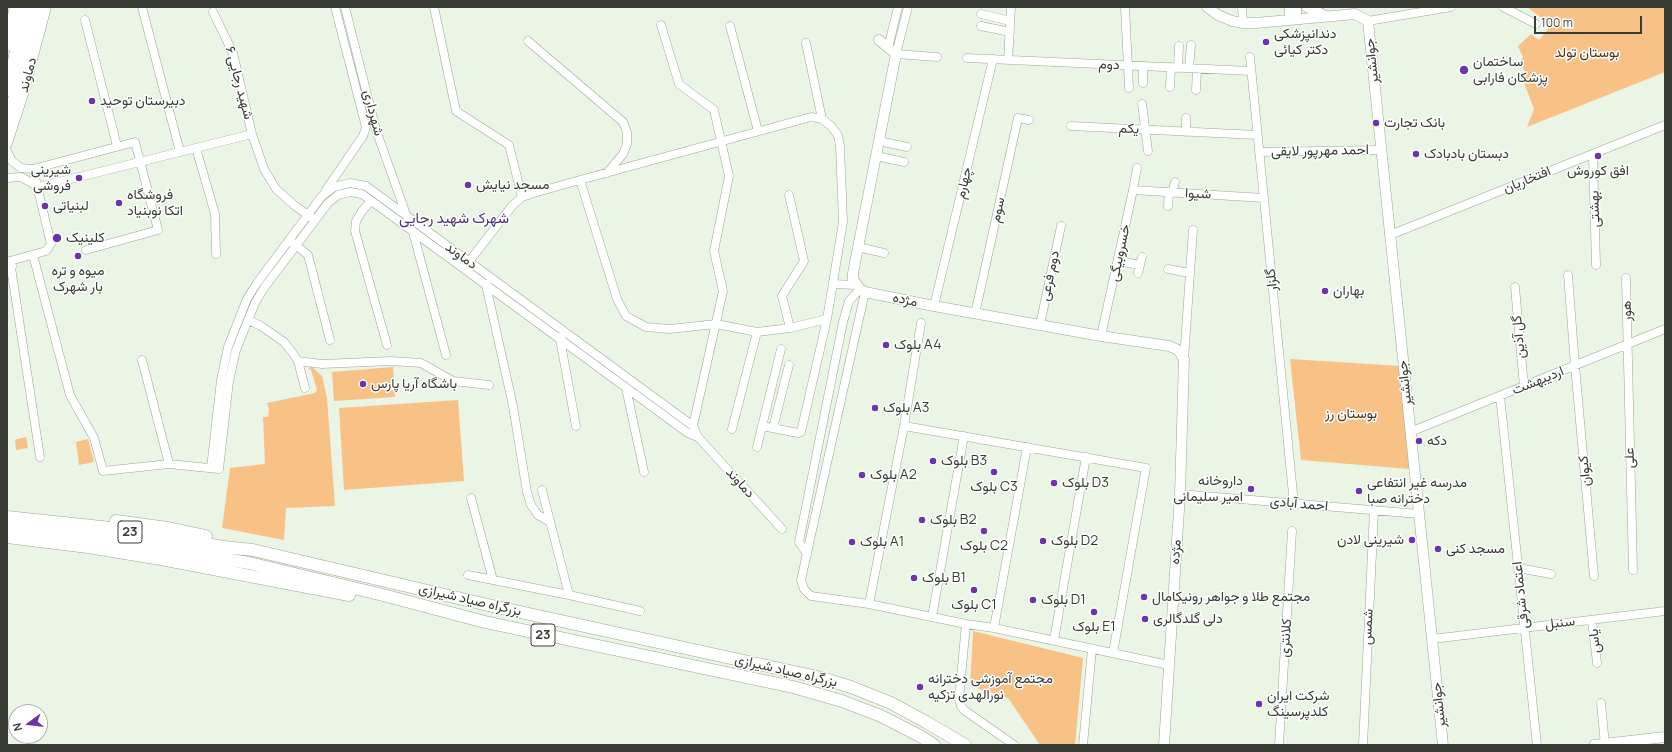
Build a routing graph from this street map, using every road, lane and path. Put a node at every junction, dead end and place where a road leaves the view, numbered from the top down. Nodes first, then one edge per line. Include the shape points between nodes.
1 (46, 7) edge
2 (142, 7) edge
3 (335, 7) edge
4 (345, 7) edge
5 (434, 7) edge
6 (898, 7) edge
7 (908, 7) edge
8 (1011, 7) edge
9 (1125, 7) edge
10 (1207, 7) edge
11 (1242, 7) edge
12 (1290, 7) edge
13 (1296, 7) edge
14 (1307, 7) edge
15 (1451, 7) edge
16 (1503, 7) edge
17 (25, 8) edge
18 (213, 12) dead end
19 (981, 14) dead end
20 (1326, 16) junction
21 (1293, 19) junction
22 (84, 20) dead end
23 (1010, 21) junction
24 (1368, 21) junction
25 (1243, 23) junction
26 (1536, 24) dead end
27 (661, 25) dead end
28 (730, 26) dead end
29 (981, 26) dead end
30 (1010, 32) junction
31 (879, 40) dead end
32 (528, 41) dead end
33 (806, 43) dead end
34 (7, 45) edge
35 (1179, 46) dead end
36 (1191, 46) dead end
37 (892, 51) junction
38 (1250, 56) dead end
39 (937, 57) dead end
40 (967, 58) dead end
41 (993, 59) junction
42 (1008, 60) junction
43 (1128, 65) junction
44 (1143, 66) junction
45 (1174, 68) junction
46 (1193, 68) junction
47 (1251, 71) junction
48 (1143, 83) dead end
49 (1170, 87) dead end
50 (1129, 88) dead end
51 (1196, 90) dead end
52 (7, 95) edge
53 (370, 101) junction
54 (360, 103) junction
55 (1142, 104) dead end
56 (1186, 118) dead end
57 (822, 119) junction
58 (1030, 120) dead end
59 (1665, 125) edge
60 (1071, 126) dead end
61 (7, 129) edge
62 (376, 130) junction
63 (1145, 130) junction
64 (365, 132) junction
65 (758, 132) junction
66 (1186, 132) junction
67 (252, 134) junction
68 (1258, 135) junction
69 (721, 142) junction
70 (879, 142) junction
71 (7, 143) edge
72 (117, 146) junction
73 (908, 147) dead end
74 (196, 148) junction
75 (1381, 150) junction
76 (7, 151) edge
77 (1148, 151) dead end
78 (180, 152) junction
79 (1259, 152) junction
80 (1593, 154) junction
81 (876, 156) junction
82 (140, 162) junction
83 (904, 162) dead end
84 (1137, 168) dead end
85 (33, 169) junction
86 (607, 173) junction
87 (7, 178) edge
88 (580, 180) junction
89 (1175, 182) dead end
90 (38, 187) junction
91 (1133, 190) junction
92 (1171, 193) junction
93 (789, 195) dead end
94 (322, 196) junction
95 (522, 197) junction
96 (1264, 198) junction
97 (371, 201) junction
98 (1168, 206) dead end
99 (308, 215) junction
100 (407, 217) junction
101 (315, 220) junction
102 (1061, 226) dead end
103 (1194, 230) dead end
104 (413, 232) junction
105 (1390, 235) junction
106 (293, 243) junction
107 (858, 248) junction
108 (86, 250) dead end
109 (884, 253) dead end
110 (216, 254) dead end
111 (33, 255) junction
112 (10, 261) junction
113 (1118, 261) junction
114 (466, 265) junction
115 (1140, 265) dead end
116 (1596, 265) dead end
117 (1168, 269) dead end
118 (1190, 273) junction
119 (1568, 275) dead end
120 (1626, 278) dead end
121 (489, 282) junction
122 (833, 284) junction
123 (1515, 287) dead end
124 (860, 289) junction
125 (934, 306) junction
126 (20, 314) dead end
127 (975, 314) junction
128 (827, 319) junction
129 (248, 320) junction
130 (921, 323) dead end
131 (716, 324) junction
132 (1040, 325) junction
133 (790, 328) junction
134 (1665, 330) edge
135 (757, 332) junction
136 (562, 335) junction
137 (1101, 336) junction
138 (330, 340) dead end
139 (387, 345) dead end
140 (1628, 345) junction
141 (781, 349) dead end
142 (446, 355) dead end
143 (1184, 359) junction
144 (142, 360) dead end
145 (298, 361) junction
146 (789, 365) dead end
147 (1575, 366) junction
148 (489, 385) dead end
149 (1524, 387) junction
150 (305, 388) dead end
151 (626, 388) junction
152 (1500, 396) junction
153 (576, 426) dead end
154 (693, 426) junction
155 (762, 426) junction
156 (904, 426) junction
157 (773, 428) junction
158 (732, 430) dead end
159 (1410, 432) junction
160 (964, 436) junction
161 (698, 437) junction
162 (757, 447) dead end
163 (1027, 447) junction
164 (40, 457) dead end
165 (1086, 457) junction
166 (169, 464) junction
167 (215, 468) junction
168 (644, 472) dead end
169 (542, 490) dead end
170 (1180, 494) junction
171 (471, 498) dead end
172 (1294, 504) junction
173 (7, 509) edge
174 (1374, 510) junction
175 (1419, 514) junction
176 (7, 517) edge
177 (550, 522) junction
178 (7, 527) edge
179 (782, 529) dead end
180 (1292, 531) dead end
181 (7, 538) edge
182 (253, 550) junction
183 (807, 554) junction
184 (1518, 568) junction
185 (1633, 570) dead end
186 (1551, 574) dead end
187 (468, 575) dead end
188 (1594, 576) dead end
189 (493, 580) junction
190 (569, 595) junction
191 (869, 604) junction
192 (1665, 611) edge
193 (640, 612) dead end
194 (932, 617) junction
195 (1592, 620) junction
196 (485, 622) junction
197 (966, 624) junction
198 (994, 628) junction
199 (1525, 628) junction
200 (1432, 639) junction
201 (1054, 640) junction
202 (1092, 650) junction
203 (1113, 654) junction
204 (1597, 663) dead end
205 (1170, 665) junction
206 (1601, 703) dead end
207 (1665, 737) edge
208 (1605, 744) edge
209 (934, 745) edge
210 (965, 745) edge
211 (1014, 745) edge
212 (1083, 745) edge
213 (1164, 745) edge
214 (1279, 745) edge
215 (1363, 745) edge
216 (1443, 745) edge
217 (1537, 745) edge
218 (1594, 745) edge

1 - 71 main road, دماوند
2 - 78 street
3 - 54 street, شهرداری
4 - 53 street, شهرداری
5 - 95 street via 456,111 508,145
6 - 37 street
7 - 37 street
8 - 23 street
9 - 43 street
10 - 25 main road via 1218,15
11 - 25 street
12 - 21 main road via 1290,16
13 - 21 main road via 1296,16
14 - 20 main road
15 - 24 street
16 - 26 street
17 - 34 highway
17 - 52 highway
17 - 61 highway
18 - 67 street, شهید رجایی ۶ via 233,52
19 - 23 street
20 - 21 main road
20 - 24 main road via 1355,14
21 - 25 main road
22 - 72 street
23 - 30 street
24 - 75 main road, جوانشیر
27 - 69 street via 679,84 714,110
28 - 65 street
29 - 30 street
30 - 42 street
31 - 37 main road
32 - 86 street via 623,122 628,132 627,144 623,154
33 - 57 street
35 - 45 street
36 - 46 street
37 - 39 street
37 - 70 main road
38 - 47 street, گلزار
40 - 41 street, دوم
41 - 42 street, دوم
41 - 125 street, چهارم
42 - 43 street, دوم
43 - 44 street, دوم
43 - 50 street
44 - 45 street, دوم
44 - 48 street
45 - 46 street, دوم
45 - 49 street
46 - 47 street, دوم
46 - 51 street
47 - 68 street, گلزار
53 - 54 street
53 - 62 street, شهرداری
54 - 64 street, شهرداری
55 - 63 street
56 - 66 street
57 - 65 street via 811,117
57 - 122 street via 838,135 840,146 843,222
58 - 127 street, سوم via 1018,118
59 - 80 street, افتخاریان
60 - 63 street, یکم
62 - 64 street
62 - 100 street, شهرداری
63 - 66 street, یکم
63 - 77 street
64 - 94 street, شهرداری
65 - 69 street
66 - 68 street, یکم
67 - 74 street
67 - 99 street, شهید رجایی ۶ via 264,168 276,189
68 - 79 street, گلزار
69 - 86 street
69 - 131 street via 729,176 714,251 723,291
70 - 73 street
70 - 81 main road
72 - 82 street via 134,142
72 - 85 street
74 - 78 street
74 - 110 street via 215,214
75 - 79 street, احمد مهرپور لایقی
75 - 105 main road, جوانشیر
76 - 85 street via 12,161 21,168
78 - 82 street
79 - 96 street, گلزار
80 - 105 street, افتخاریان
80 - 116 street, بهشتی
81 - 83 street
81 - 107 main road
82 - 90 street
82 - 108 street via 158,230
84 - 91 street, خسروبیگی
85 - 90 street
86 - 88 street
87 - 90 street via 21,177
88 - 95 street
88 - 131 street via 617,299 626,316 646,327 670,329
89 - 92 street
90 - 111 street via 51,244 46,252
91 - 92 street, شیوا
91 - 113 street, خسروبیگی
92 - 96 street, شیوا
92 - 98 street
93 - 133 street via 804,260 782,296
94 - 99 street, دماوند
94 - 100 street, دماوند via 334,187 350,183 366,186
95 - 114 street
96 - 172 street, گلزار
97 - 101 street, دماوند via 362,194 350,192 338,195
97 - 104 street, دماوند
97 - 139 street via 356,221 355,231
99 - 101 street, شهید رجایی ۶
99 - 106 street, دماوند
100 - 114 street, دماوند
101 - 106 street, دماوند
102 - 132 street, دوم فرعی
103 - 118 street, مژده
104 - 114 street, دماوند
104 - 142 street
105 - 159 main road, جوانشیر
106 - 129 street, دماوند via 255,303
106 - 138 street via 308,255
106 - 167 street, دماوند via 257,283 247,299 228,347 221,380
107 - 109 street
107 - 124 main road via 853,273
111 - 112 street
111 - 166 street via 70,395 94,438 103,471
112 - 126 street
112 - 164 street
113 - 115 street
113 - 137 street, خسروبیگی
114 - 121 street, دماوند
117 - 118 street
118 - 143 street, مژده
119 - 147 street, کیوان
120 - 140 street, هور
121 - 136 street, دماوند
121 - 177 street via 530,505 538,515
122 - 124 street
122 - 128 street
123 - 149 street, گل آذین
124 - 125 main road, مژده
124 - 183 street
124 - 183 street via 849,301 843,322 799,542
125 - 127 main road, مژده
127 - 132 main road, مژده
128 - 133 street
128 - 157 street via 801,432
129 - 145 street via 284,342
129 - 167 street, دماوند via 236,350 229,381
130 - 156 street
131 - 135 street
131 - 154 street
132 - 137 main road, مژده
133 - 135 street
134 - 140 street, اردیبهشت
135 - 158 street
136 - 151 street, دماوند
136 - 153 street
136 - 154 street, دماوند
137 - 143 main road, مژده via 1169,346 1178,350
140 - 147 street, اردیبهشت
140 - 185 street, علی
141 - 155 street
143 - 170 main road, مژده
144 - 166 street
145 - 148 street via 322,364 391,361 421,363 453,381
145 - 150 street
146 - 157 street
147 - 149 street, اردیبهشت
147 - 188 street, کیوان
149 - 152 street, اردیبهشت
151 - 161 street, دماوند via 688,433
151 - 168 street
152 - 159 street, اردیبهشت
152 - 184 street, اعتماد شرقی
154 - 161 street, دماوند
155 - 157 street
155 - 162 street
156 - 160 street
156 - 191 street
159 - 175 main road, جوانشیر
160 - 163 street
160 - 194 street
161 - 179 street, دماوند
163 - 165 street
163 - 198 street
165 - 201 street
165 - 203 street via 1146,468
166 - 167 street
169 - 177 street
170 - 172 street, احمد آبادی
170 - 205 main road, مژده
171 - 189 street
172 - 174 street, احمد آبادی
173 - 182 highway via 168,528 228,541
174 - 175 street, احمد آبادی
174 - 215 street, شمس
175 - 200 main road, جوانشیر
176 - 182 highway, بزرگراه صیاد شیرازی / 23 via 111,528
177 - 190 street
178 - 196 highway, بزرگراه صیاد شیرازی / 23 via 103,539 249,563
180 - 214 street, کلانتری
181 - 196 highway via 88,547 161,559
182 - 210 highway, بزرگراه صیاد شیرازی / 23 via 488,606 852,686 890,703
183 - 191 street via 801,580 804,589 811,596
184 - 186 street
184 - 199 street, اعتماد شرقی
187 - 189 street
189 - 190 street
190 - 193 street
191 - 194 street
192 - 195 street, سنبل
194 - 197 street
195 - 199 street, سنبل
195 - 204 street, یاس
196 - 209 highway, بزرگراه صیاد شیرازی / 23 via 793,687 842,701 881,716
197 - 198 street
197 - 211 street via 959,699 961,706
198 - 201 street
199 - 200 street, سنبل
199 - 217 street, اعتماد شرقی
200 - 216 main road, جوانشیر
201 - 202 street
202 - 203 street
202 - 212 street
203 - 205 street
205 - 213 main road, مژده
206 - 208 street
207 - 208 main road
208 - 218 main road

